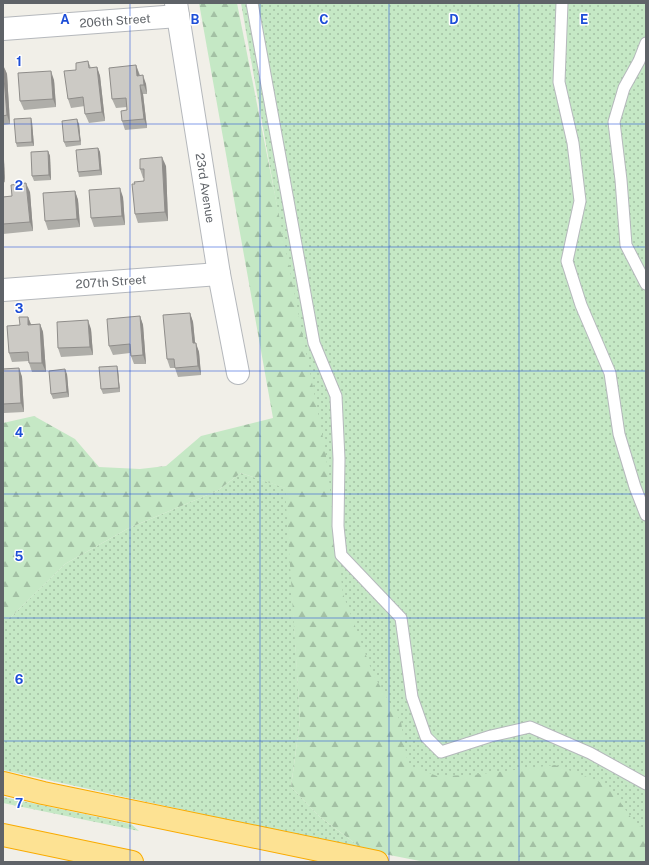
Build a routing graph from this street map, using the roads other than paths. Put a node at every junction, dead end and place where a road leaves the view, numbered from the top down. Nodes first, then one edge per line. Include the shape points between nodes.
1 (252, 3) edge
2 (562, 3) edge
3 (177, 10) edge
4 (3, 29) edge
5 (646, 43) edge
6 (219, 274) junction
7 (646, 284) edge
8 (3, 290) edge
9 (238, 373) dead end
10 (646, 515) edge
11 (3, 783) edge
12 (646, 784) edge
13 (3, 835) edge
14 (132, 862) edge
15 (377, 862) edge

1 - 12 lane via 314,343 336,396 339,459 338,526 341,555 401,618 412,698 426,737 441,752 530,727 590,753
2 - 10 lane via 559,82 573,143 580,201 567,261 581,305 610,373 619,434
3 - 4 street, 206th Street
3 - 6 street, 23rd Avenue
5 - 7 lane via 624,88 614,122 626,245
6 - 8 street, 207th Street
6 - 9 street, 23rd Avenue
11 - 15 highway
13 - 14 highway

